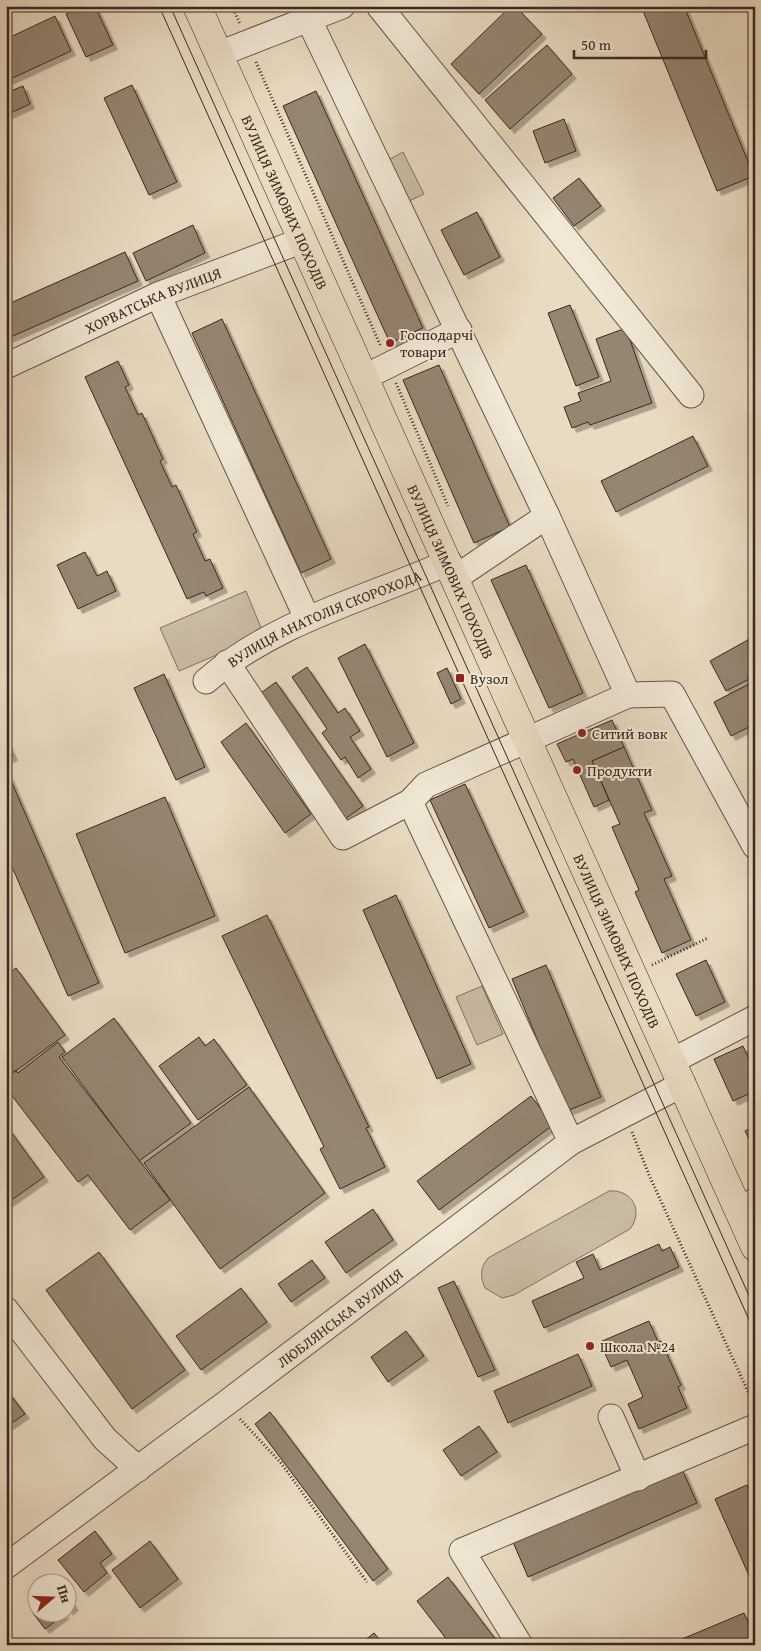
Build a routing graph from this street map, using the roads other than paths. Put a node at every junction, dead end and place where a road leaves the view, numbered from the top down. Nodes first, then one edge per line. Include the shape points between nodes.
1 (198, 6) edge
2 (342, 6) edge
3 (379, 6) edge
4 (309, 20) junction
5 (219, 54) junction
6 (303, 240) junction
7 (158, 295) junction
8 (459, 330) junction
9 (6, 366) edge
10 (377, 371) junction
11 (691, 395) dead end
12 (547, 516) junction
13 (452, 570) junction
14 (307, 618) junction
15 (227, 663) junction
16 (206, 681) dead end
17 (628, 695) junction
18 (527, 740) junction
19 (410, 802) junction
20 (755, 846) edge
21 (755, 1018) edge
22 (677, 1073) junction
23 (571, 1142) junction
24 (746, 1205) edge
25 (755, 1247) edge
26 (6, 1310) edge
27 (611, 1417) dead end
28 (755, 1427) edge
29 (138, 1469) junction
30 (638, 1478) junction
31 (6, 1566) edge
32 (520, 1645) edge

1 - 5 main road, ВУЛИЦЯ ЗИМОВИХ ПОХОДІВ
2 - 4 street
3 - 11 street
4 - 5 street
4 - 8 street
5 - 6 main road, ВУЛИЦЯ ЗИМОВИХ ПОХОДІВ
6 - 7 street, ХОРВАТСЬКА ВУЛИЦЯ
6 - 10 main road, ВУЛИЦЯ ЗИМОВИХ ПОХОДІВ
7 - 9 street, ХОРВАТСЬКА ВУЛИЦЯ
7 - 14 street
8 - 10 street
8 - 12 street
10 - 13 main road, ВУЛИЦЯ ЗИМОВИХ ПОХОДІВ
12 - 13 street, ВУЛИЦЯ АНАТОЛІЯ СКОРОХОДА
12 - 17 street
13 - 14 street, ВУЛИЦЯ АНАТОЛІЯ СКОРОХОДА
13 - 18 main road, ВУЛИЦЯ ЗИМОВИХ ПОХОДІВ
14 - 15 street, ВУЛИЦЯ АНАТОЛІЯ СКОРОХОДА
15 - 16 street, ВУЛИЦЯ АНАТОЛІЯ СКОРОХОДА
15 - 19 street via 343,837
17 - 18 street
17 - 20 street via 672,694
18 - 19 street via 426,785
18 - 22 main road, ВУЛИЦЯ ЗИМОВИХ ПОХОДІВ
19 - 23 street
21 - 22 street, ЛЮБЛЯНСЬКА ВУЛИЦЯ
22 - 23 street, ЛЮБЛЯНСЬКА ВУЛИЦЯ via 625,1113
22 - 24 main road, ВУЛИЦЯ ЗИМОВИХ ПОХОДІВ
23 - 29 street, ЛЮБЛЯНСЬКА ВУЛИЦЯ
24 - 25 main road, ВУЛИЦЯ ЗИМОВИХ ПОХОДІВ
26 - 29 street via 105,1439
27 - 30 street
28 - 30 street
29 - 31 street, ЛЮБЛЯНСЬКА ВУЛИЦЯ
30 - 32 street via 462,1551

